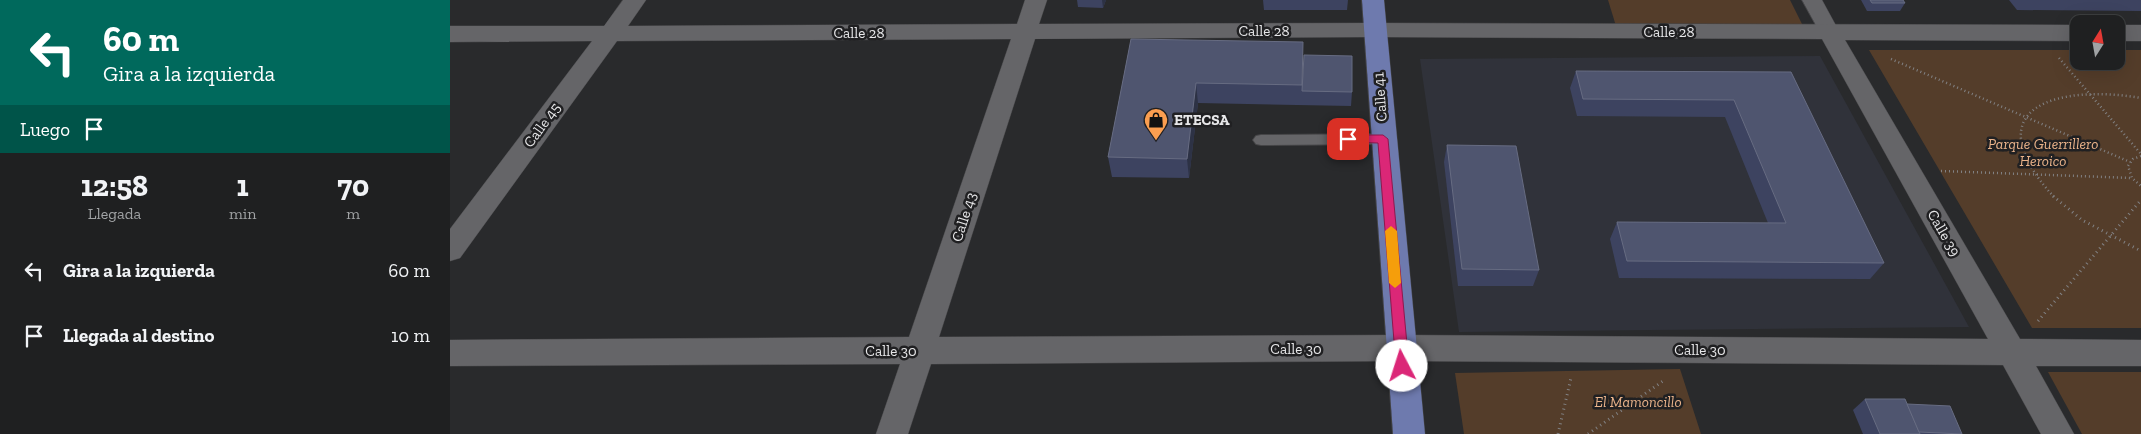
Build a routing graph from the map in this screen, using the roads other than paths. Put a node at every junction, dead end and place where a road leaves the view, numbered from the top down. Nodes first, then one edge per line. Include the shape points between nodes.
1 (635, 0) edge
2 (1036, 0) edge
3 (1373, 0) edge
4 (1812, 0) edge
5 (1375, 30) junction
6 (610, 33) junction
7 (1025, 33) junction
8 (1830, 33) junction
9 (2070, 33) edge
10 (2125, 33) edge
11 (2141, 33) edge
12 (450, 34) edge
13 (1383, 139) junction
14 (1261, 140) dead end
15 (450, 250) edge
16 (1401, 348) junction
17 (920, 351) junction
18 (2012, 352) junction
19 (450, 353) edge
20 (2141, 353) edge
21 (892, 434) edge
22 (1409, 434) edge
23 (2058, 434) edge

1 - 6 street, Calle 45
2 - 7 street, Calle 43
3 - 5 main road, Calle 41
4 - 8 street
5 - 7 street, Calle 28
5 - 8 street, Calle 28
5 - 13 main road, Calle 41
6 - 7 street, Calle 28
6 - 12 street, Calle 28
6 - 15 street, Calle 45
7 - 17 street, Calle 43
8 - 9 street, Calle 28
8 - 18 street, Calle 39
10 - 11 street
13 - 14 lane
13 - 16 main road, Calle 41
16 - 17 street, Calle 30
16 - 18 street, Calle 30
16 - 22 main road, Calle 41
17 - 19 street, Calle 30
17 - 21 street, Calle 43
18 - 20 street, Calle 30
18 - 23 street, Calle 39

